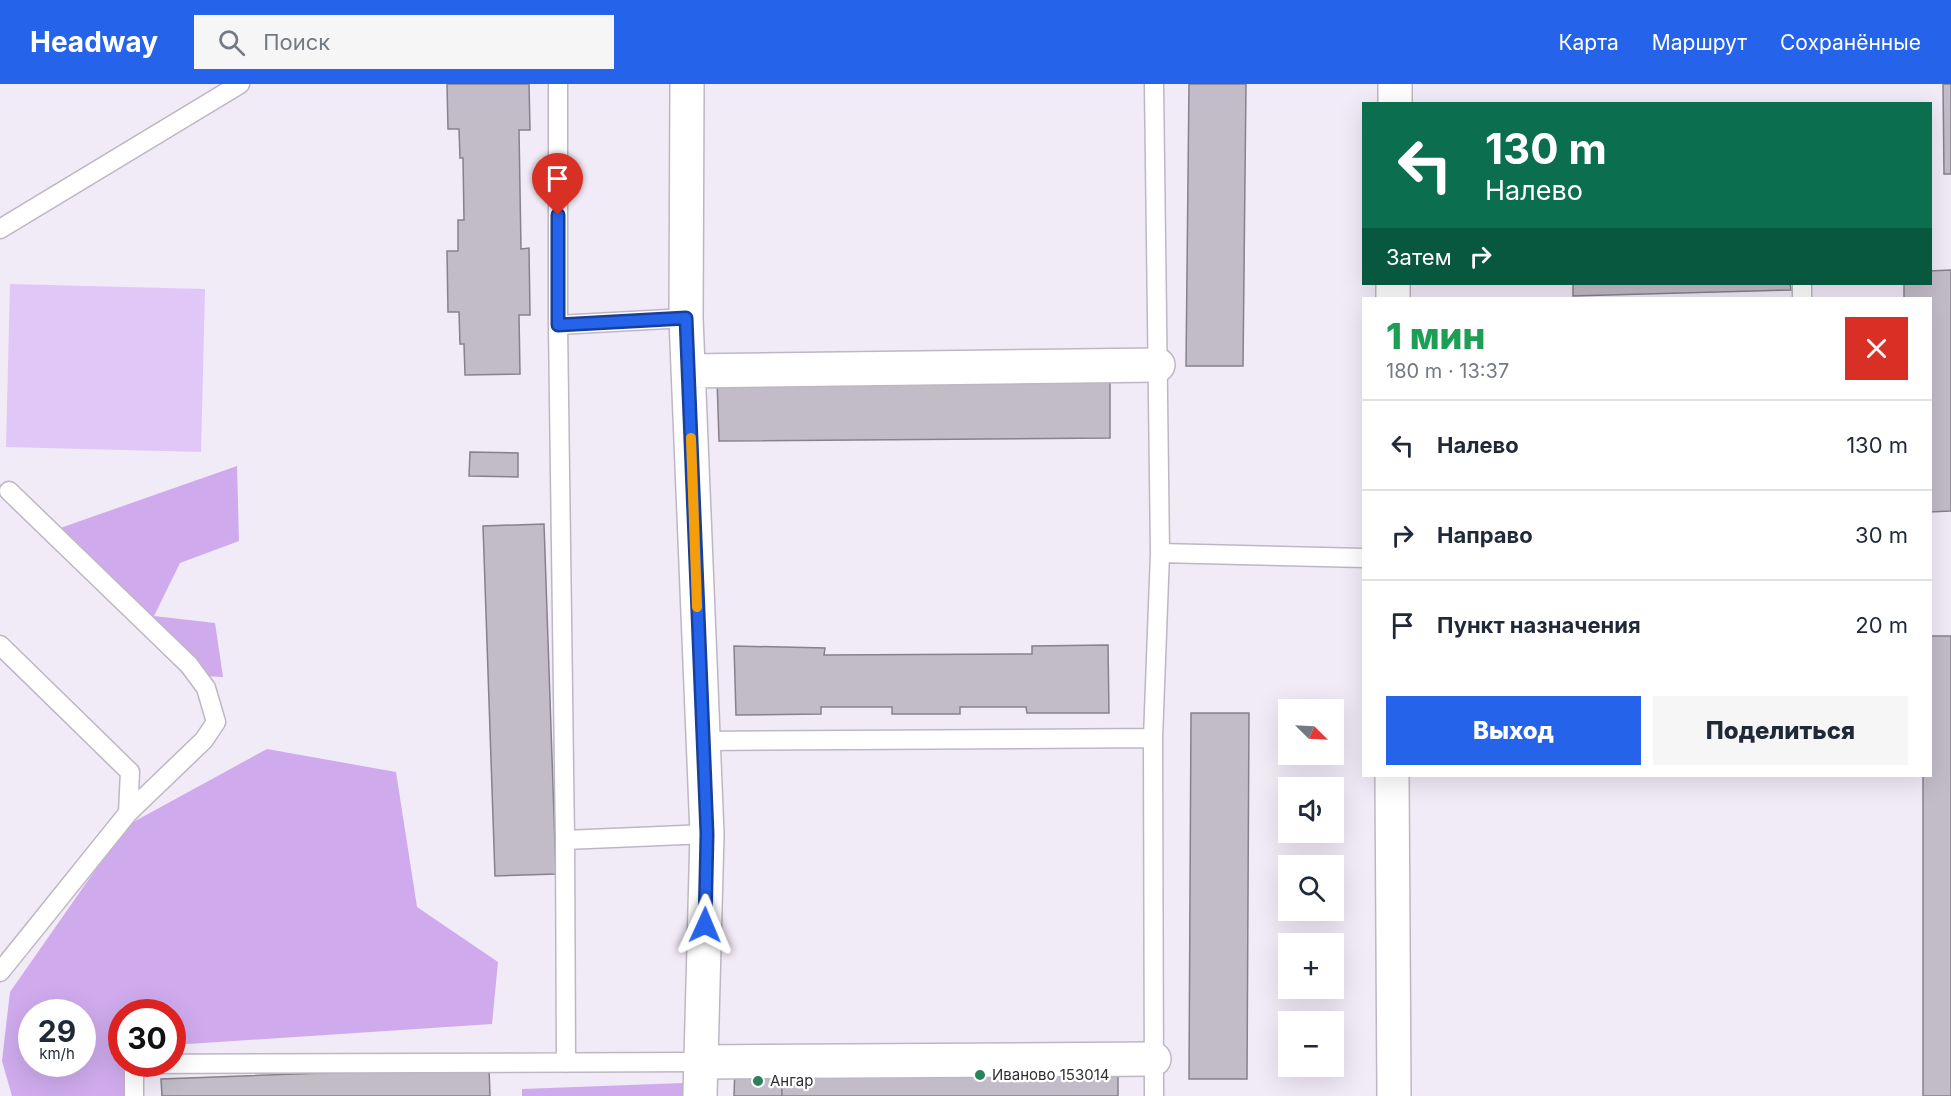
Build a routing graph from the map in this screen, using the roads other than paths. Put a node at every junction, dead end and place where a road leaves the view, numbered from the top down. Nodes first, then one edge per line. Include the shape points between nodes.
1 (240, 84) edge
2 (558, 84) edge
3 (687, 84) edge
4 (1154, 84) edge
5 (1395, 84) edge
6 (1395, 102) edge
7 (0, 229) edge
8 (686, 318) junction
9 (558, 325) junction
10 (1158, 365) junction
11 (688, 371) junction
12 (9, 491) dead end
13 (1160, 553) junction
14 (1362, 558) edge
15 (0, 645) edge
16 (1153, 738) junction
17 (703, 741) junction
18 (1392, 777) edge
19 (128, 813) junction
20 (707, 834) junction
21 (566, 840) junction
22 (0, 972) edge
23 (1154, 1059) junction
24 (703, 1062) junction
25 (566, 1063) junction
26 (134, 1096) edge
27 (700, 1096) edge
28 (1154, 1096) edge
29 (1394, 1096) edge

1 - 7 lane
2 - 9 lane
3 - 8 street
4 - 10 lane
5 - 6 street
8 - 9 lane
8 - 11 street
9 - 21 lane
10 - 11 street
10 - 13 lane
11 - 17 street
12 - 19 lane via 189,665 206,688 216,722 204,740
13 - 14 lane
13 - 16 lane
15 - 19 lane via 130,772
16 - 17 lane
16 - 23 lane
17 - 20 street
18 - 29 street
19 - 22 lane
20 - 21 lane
20 - 24 street
21 - 25 lane
23 - 24 street
23 - 28 lane
24 - 25 lane
24 - 27 street
25 - 26 lane via 134,1064

